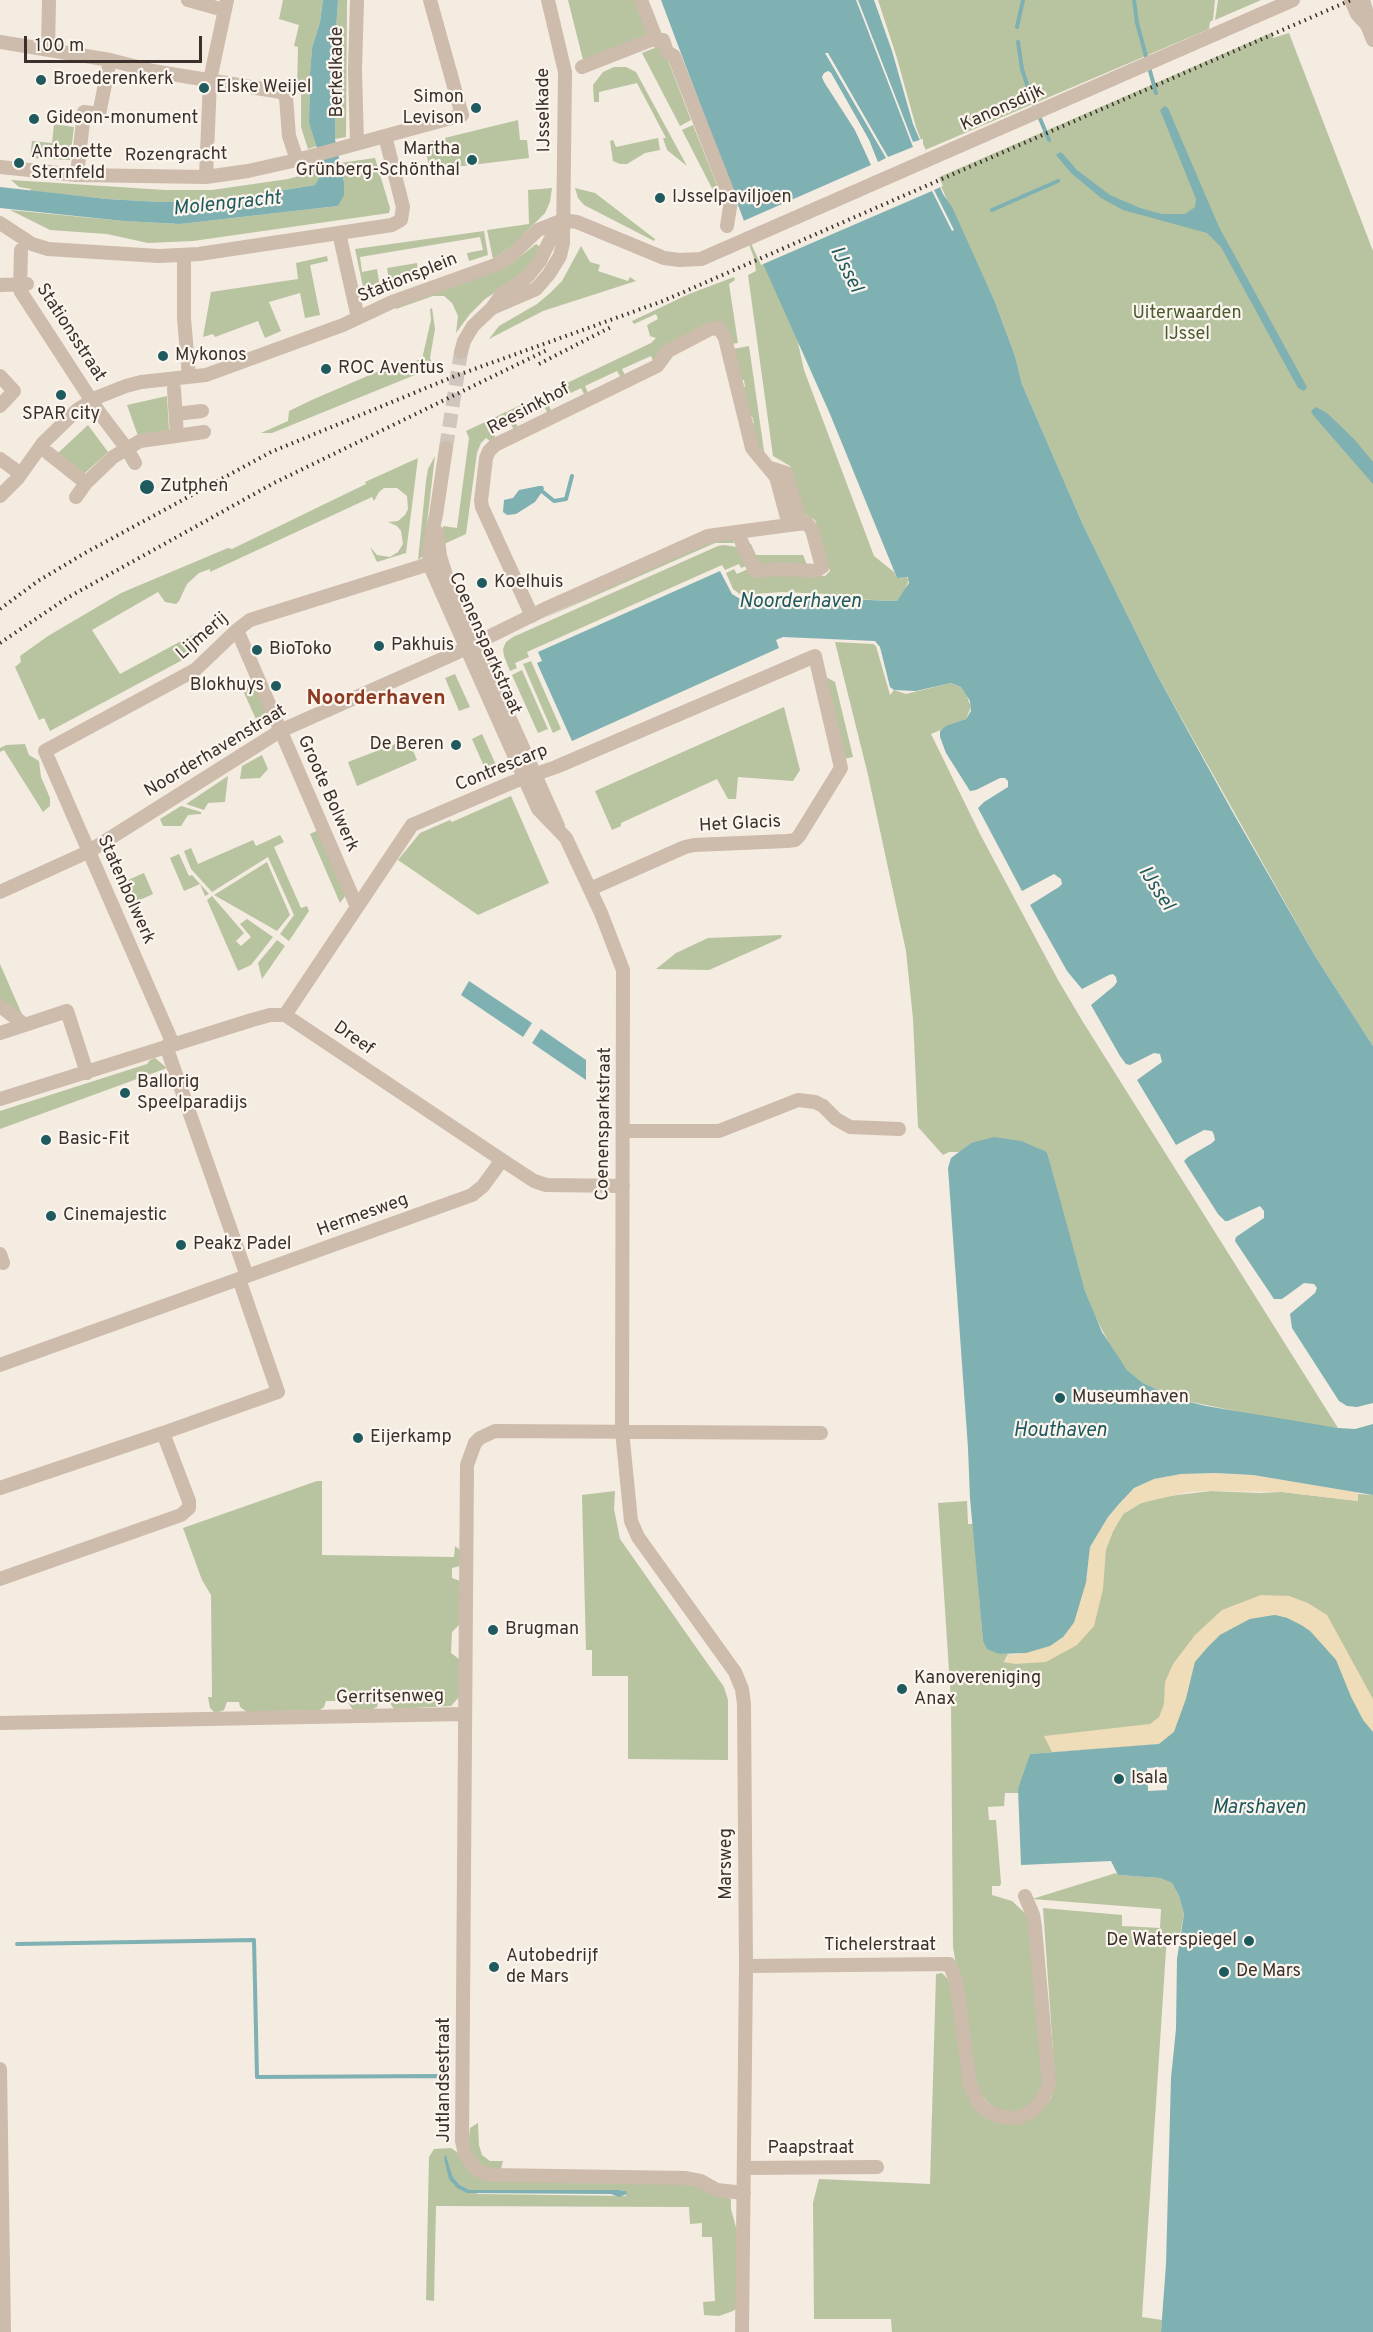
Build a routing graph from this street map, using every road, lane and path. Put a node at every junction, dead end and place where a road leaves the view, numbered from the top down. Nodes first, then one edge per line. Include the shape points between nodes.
1 (50, 0) edge
2 (188, 0) edge
3 (357, 0) edge
4 (430, 0) edge
5 (548, 0) edge
6 (642, 0) edge
7 (1293, 0) edge
8 (1352, 0) edge
9 (1363, 0) edge
10 (226, 5) edge
11 (1367, 25) junction
12 (656, 39) junction
13 (1373, 40) edge
14 (0, 42) edge
15 (635, 46) junction
16 (48, 49) junction
17 (110, 60) junction
18 (633, 61) dead end
19 (582, 67) dead end
20 (210, 80) junction
21 (385, 136) junction
22 (353, 145) junction
23 (303, 158) junction
24 (0, 167) edge
25 (77, 175) junction
26 (206, 177) junction
27 (563, 220) junction
28 (0, 223) edge
29 (727, 226) dead end
30 (339, 233) junction
31 (21, 243) junction
32 (184, 256) junction
33 (23, 284) junction
34 (0, 285) edge
35 (358, 318) junction
36 (461, 352) tunnel mouth
37 (0, 376) edge
38 (189, 377) junction
39 (174, 388) dead end
40 (92, 400) junction
41 (0, 406) edge
42 (202, 411) dead end
43 (176, 414) junction
44 (204, 432) dead end
45 (182, 436) junction
46 (446, 448) tunnel mouth
47 (127, 449) junction
48 (48, 453) dead end
49 (0, 459) edge
50 (135, 463) dead end
51 (14, 469) dead end
52 (86, 483) junction
53 (0, 496) edge
54 (76, 498) dead end
55 (436, 515) junction
56 (795, 524) junction
57 (737, 532) junction
58 (423, 566) junction
59 (447, 578) junction
60 (532, 616) junction
61 (237, 630) junction
62 (471, 646) junction
63 (815, 656) joint
64 (280, 731) junction
65 (45, 751) joint
66 (524, 778) junction
67 (88, 852) junction
68 (596, 887) junction
69 (0, 891) edge
70 (357, 907) junction
71 (0, 1006) edge
72 (285, 1015) junction
73 (26, 1025) junction
74 (0, 1033) edge
75 (170, 1045) junction
76 (87, 1072) junction
77 (0, 1100) edge
78 (899, 1130) dead end
79 (623, 1131) junction
80 (502, 1160) junction
81 (622, 1186) junction
82 (243, 1277) junction
83 (0, 1365) edge
84 (622, 1431) junction
85 (163, 1433) junction
86 (821, 1433) dead end
87 (0, 1488) edge
88 (0, 1579) edge
89 (464, 1714) junction
90 (0, 1723) edge
91 (1025, 1896) dead end
92 (746, 1966) junction
93 (0, 2069) edge
94 (877, 2167) dead end
95 (744, 2168) junction
96 (744, 2193) junction
97 (4, 2332) edge
98 (742, 2332) edge

1 - 16 street
2 - 10 street
3 - 22 street, Berkelkade
4 - 21 street, Rozengracht via 462,115
5 - 27 street, IJsselkade via 565,72
6 - 12 street
7 - 27 street, Kanonsdijk via 701,259 664,258 577,222
8 - 11 street
9 - 11 street
10 - 20 street
11 - 13 street
12 - 15 street, IJsselkade
12 - 29 street via 663,40 667,52 674,56 731,201
14 - 16 street
15 - 18 street
15 - 19 street, IJsselkade
16 - 17 street
17 - 20 street
17 - 25 street via 99,114 84,112
20 - 23 street via 281,92 286,97 289,136
20 - 26 street
21 - 22 street, Rozengracht
21 - 30 street via 403,213 398,223
22 - 23 street, Rozengracht
23 - 26 street, Rozengracht
24 - 25 street, Rozengracht
25 - 26 street, Rozengracht
27 - 35 street, Stationsplein via 538,230 498,264
27 - 36 street, IJsselkade via 560,256 549,274 536,289 492,308 473,326
28 - 31 street
30 - 32 street
30 - 35 street
31 - 32 street via 48,249
31 - 33 street, Stationsstraat
32 - 38 street
33 - 34 street
33 - 40 street, Stationsstraat via 21,292
35 - 38 street, Stationsplein via 217,371
37 - 41 street via 14,391
38 - 40 street, Stationsplein via 141,382
39 - 43 street
40 - 47 street
40 - 53 street, Stationsplein via 43,443
42 - 43 street
43 - 45 street
44 - 45 street
45 - 47 street via 140,441
46 - 55 street
47 - 50 street
47 - 52 street
48 - 52 street
49 - 51 street
52 - 54 street
55 - 58 street, Coenensparkstraat
55 - 59 street, Coenensparkstraat via 440,556
56 - 57 street, Noorderhavenstraat
56 - 57 street via 807,524 812,530 822,564 820,570 755,571
56 - 60 street, Reesinkhof via 776,477 752,448 729,347 719,328 710,329 668,351 657,366 495,444 489,451 482,507
57 - 60 street, Noorderhavenstraat via 708,536
58 - 59 street, Coenensparkstraat
58 - 61 street, Lijmerij via 250,620
58 - 62 street, Coenensparkstraat
59 - 62 street, Coenensparkstraat
60 - 62 street, Noorderhavenstraat
61 - 64 street, Groote Bolwerk
61 - 65 street, Lijmerij via 195,670
62 - 64 street, Noorderhavenstraat
62 - 66 street, Coenensparkstraat
63 - 66 street, Contrescarp
63 - 68 street, Het Glacis via 842,768 799,836 787,841 694,845
64 - 67 street, Noorderhavenstraat
64 - 70 street, Groote Bolwerk
65 - 67 street, Statenbolwerk
66 - 68 street, Coenensparkstraat via 538,809 566,838
66 - 70 street, Contrescarp via 412,825
67 - 69 street, Noorderhavenstraat
67 - 75 street, Statenbolwerk
68 - 79 street, Coenensparkstraat via 623,970
70 - 72 street, Contrescarp
71 - 73 street
72 - 75 street via 261,1018
72 - 80 street, Dreef
73 - 74 street
73 - 76 street via 67,1011
75 - 76 street
75 - 82 street
76 - 77 street
78 - 79 street via 850,1127 823,1106 798,1100 719,1131
79 - 81 street, Coenensparkstraat
80 - 81 street via 546,1185
80 - 82 street, Hermesweg via 472,1195
81 - 84 street, Coenensparkstraat
82 - 83 street, Hermesweg
82 - 85 street via 278,1392
84 - 86 street
84 - 89 street, Gerritsenweg via 495,1431 480,1438 471,1449 467,1465
84 - 92 street, Marsweg via 628,1504 638,1537 735,1672 742,1689
85 - 87 street
85 - 88 street via 189,1501 186,1512
89 - 90 street, Gerritsenweg
89 - 96 street, Jutlandsestraat via 462,2142 468,2160 477,2170 490,2175 686,2178 717,2190
91 - 92 street, Tichelerstraat via 1035,1927 1049,2084 1032,2111 1018,2118 990,2114 978,2103 970,2084 956,1980 949,1964
92 - 95 street, Marsweg
93 - 97 street
94 - 95 street, Paapstraat
95 - 96 street, Marsweg
96 - 98 street, Marsweg

